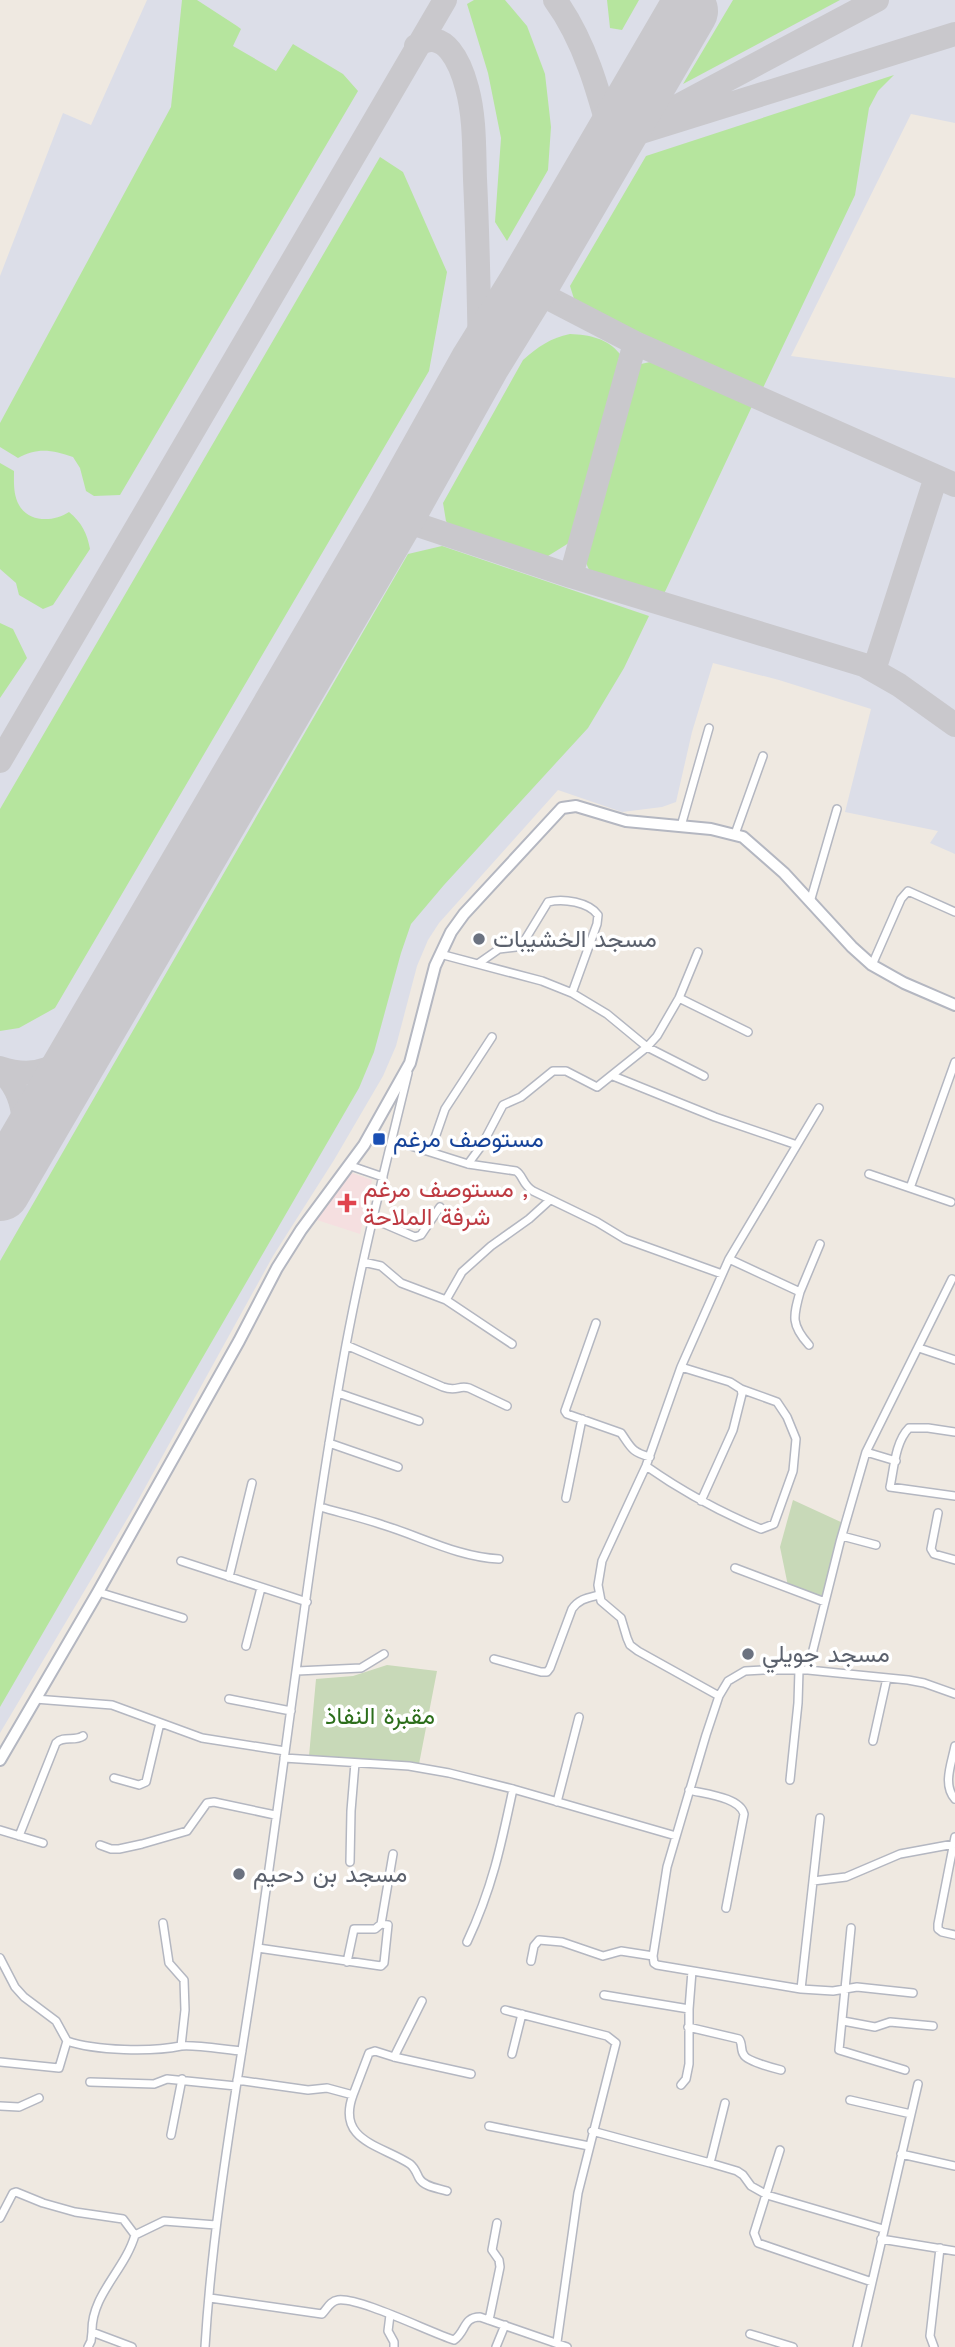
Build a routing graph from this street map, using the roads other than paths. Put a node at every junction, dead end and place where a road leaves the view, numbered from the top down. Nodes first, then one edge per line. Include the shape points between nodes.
1 (709, 728) dead end
2 (763, 756) dead end
3 (837, 809) dead end
4 (681, 826) junction
5 (735, 834) junction
6 (810, 902) junction
7 (955, 912) edge
8 (698, 953) dead end
9 (440, 954) junction
10 (479, 964) junction
11 (872, 965) junction
12 (572, 993) junction
13 (679, 998) junction
14 (955, 1005) edge
15 (748, 1032) dead end
16 (492, 1037) dead end
17 (647, 1047) junction
18 (955, 1062) edge
19 (410, 1063) junction
20 (613, 1076) junction
21 (704, 1076) dead end
22 (819, 1108) dead end
23 (392, 1140) junction
24 (797, 1145) junction
25 (430, 1152) junction
26 (468, 1164) junction
27 (348, 1166) junction
28 (869, 1174) dead end
29 (383, 1177) junction
30 (910, 1188) junction
31 (550, 1200) junction
32 (951, 1202) dead end
33 (440, 1207) dead end
34 (373, 1219) junction
35 (820, 1244) dead end
36 (729, 1259) junction
37 (363, 1262) junction
38 (722, 1273) junction
39 (952, 1279) dead end
40 (800, 1292) junction
41 (446, 1300) junction
42 (596, 1323) dead end
43 (512, 1344) dead end
44 (346, 1345) junction
45 (809, 1345) dead end
46 (919, 1348) junction
47 (955, 1360) edge
48 (681, 1367) junction
49 (741, 1389) junction
50 (338, 1393) junction
51 (507, 1405) dead end
52 (582, 1419) junction
53 (419, 1421) dead end
54 (955, 1432) edge
55 (330, 1443) junction
56 (866, 1452) junction
57 (650, 1457) junction
58 (896, 1461) junction
59 (646, 1466) junction
60 (398, 1467) dead end
61 (253, 1483) dead end
62 (955, 1496) edge
63 (566, 1498) dead end
64 (701, 1501) junction
65 (320, 1507) junction
66 (938, 1513) dead end
67 (842, 1536) junction
68 (876, 1545) dead end
69 (499, 1559) dead end
70 (955, 1560) edge
71 (181, 1561) dead end
72 (735, 1568) dead end
73 (229, 1577) junction
74 (261, 1588) junction
75 (98, 1592) junction
76 (599, 1595) junction
77 (307, 1602) junction
78 (825, 1602) junction
79 (183, 1618) dead end
80 (246, 1646) dead end
81 (384, 1654) dead end
82 (494, 1659) dead end
83 (799, 1670) junction
84 (808, 1670) junction
85 (297, 1671) junction
86 (887, 1678) junction
87 (955, 1694) edge
88 (719, 1696) junction
89 (35, 1699) junction
90 (229, 1699) dead end
91 (291, 1710) junction
92 (579, 1717) dead end
93 (160, 1723) junction
94 (83, 1736) dead end
95 (873, 1741) dead end
96 (955, 1746) edge
97 (285, 1754) junction
98 (0, 1760) edge
99 (355, 1763) junction
100 (114, 1778) dead end
101 (790, 1780) dead end
102 (513, 1789) junction
103 (689, 1790) junction
104 (955, 1799) edge
105 (557, 1802) junction
106 (275, 1815) junction
107 (820, 1818) dead end
108 (0, 1830) edge
109 (19, 1836) junction
110 (676, 1836) junction
111 (954, 1841) edge
112 (43, 1843) dead end
113 (100, 1845) dead end
114 (393, 1854) dead end
115 (350, 1862) dead end
116 (813, 1881) junction
117 (726, 1908) dead end
118 (163, 1923) dead end
119 (382, 1924) junction
120 (851, 1928) dead end
121 (955, 1935) edge
122 (467, 1942) dead end
123 (258, 1948) junction
124 (653, 1956) junction
125 (0, 1958) edge
126 (531, 1961) dead end
127 (347, 1962) junction
128 (691, 1971) junction
129 (801, 1989) junction
130 (845, 1989) junction
131 (913, 1993) dead end
132 (604, 1995) dead end
133 (422, 2001) dead end
134 (689, 2009) junction
135 (505, 2010) dead end
136 (522, 2014) junction
137 (843, 2021) junction
138 (933, 2026) dead end
139 (688, 2027) junction
140 (67, 2040) junction
141 (181, 2046) junction
142 (242, 2051) junction
143 (512, 2054) dead end
144 (394, 2057) junction
145 (0, 2062) edge
146 (781, 2070) dead end
147 (905, 2070) dead end
148 (471, 2074) dead end
149 (182, 2079) junction
150 (90, 2082) dead end
151 (237, 2083) junction
152 (918, 2084) dead end
153 (681, 2085) dead end
154 (353, 2095) junction
155 (39, 2098) dead end
156 (850, 2100) dead end
157 (724, 2104) dead end
158 (0, 2106) edge
159 (911, 2114) junction
160 (489, 2126) dead end
161 (592, 2131) junction
162 (171, 2135) dead end
163 (589, 2146) junction
164 (780, 2150) dead end
165 (901, 2154) junction
166 (710, 2164) junction
167 (955, 2166) edge
168 (447, 2191) dead end
169 (767, 2195) junction
170 (0, 2218) edge
171 (497, 2223) dead end
172 (216, 2225) junction
173 (883, 2229) junction
174 (135, 2235) junction
175 (881, 2239) junction
176 (940, 2248) junction
177 (955, 2251) edge
178 (872, 2283) junction
179 (210, 2298) junction
180 (390, 2315) junction
181 (489, 2320) junction
182 (505, 2325) junction
183 (92, 2332) junction
184 (750, 2334) dead end
185 (557, 2342) junction
186 (88, 2347) edge
187 (132, 2347) edge
188 (205, 2347) edge
189 (394, 2347) edge
190 (496, 2347) edge
191 (566, 2347) edge
192 (793, 2347) edge
193 (857, 2347) edge
194 (934, 2347) edge

1 - 4 street
2 - 5 street
3 - 6 street
4 - 5 main road
4 - 9 main road via 626,821 576,806 562,808 464,914
5 - 6 main road via 763,852
6 - 11 main road
7 - 11 street via 908,891
8 - 13 street
9 - 10 street
9 - 19 main road
10 - 12 street
10 - 12 street via 499,949 523,943 548,902 559,899 588,906 596,911 597,924
11 - 14 main road
12 - 17 street
13 - 15 street
13 - 17 street
16 - 25 street via 445,1109
17 - 20 street
17 - 21 street
18 - 30 street
19 - 23 street
19 - 27 main road
20 - 24 street
20 - 26 street via 597,1087 566,1071 553,1071 521,1097 503,1105
22 - 24 street
23 - 25 street
23 - 29 street
24 - 36 street
25 - 26 street
26 - 31 street via 519,1172 526,1186
27 - 29 street
27 - 75 main road via 277,1268
28 - 30 street
29 - 34 street
30 - 32 street
31 - 38 street via 625,1239
31 - 41 street via 462,1272
33 - 34 street via 415,1237
34 - 37 street
35 - 40 street
36 - 38 street
36 - 40 street
37 - 41 street via 381,1266 401,1283
37 - 44 street
38 - 48 street
39 - 46 street
40 - 45 street via 795,1324
41 - 43 street
42 - 52 street via 565,1408 567,1414
44 - 50 street
44 - 51 street via 443,1387 469,1388
46 - 47 street
46 - 56 street
48 - 49 street
48 - 57 street
49 - 64 street via 734,1426
49 - 64 street via 777,1402 796,1439 793,1471 775,1524 761,1529
50 - 53 street
50 - 55 street
52 - 57 street via 621,1433 631,1449
52 - 63 street
54 - 58 street via 909,1428
55 - 60 street
55 - 65 street
56 - 58 street
56 - 67 street
57 - 59 street
58 - 62 street via 890,1487
59 - 64 street
59 - 76 street via 602,1561
61 - 73 street
65 - 69 street via 479,1558
65 - 77 street
66 - 70 street via 930,1549
67 - 68 street
67 - 78 street
71 - 73 street
72 - 78 street
73 - 74 street
74 - 77 street
74 - 80 street
75 - 79 street
75 - 89 main road
76 - 82 street via 577,1602 572,1609 547,1672
76 - 88 street via 621,1618 630,1645
77 - 85 street
78 - 84 street
81 - 85 street via 355,1670
83 - 84 street
83 - 88 street via 745,1671 728,1681
83 - 101 street
84 - 86 street
85 - 91 street
86 - 87 street via 924,1683
86 - 95 street
88 - 103 street
89 - 93 street via 112,1705
89 - 98 main road
90 - 91 street
91 - 97 street
92 - 105 street
93 - 97 street via 202,1738
93 - 100 street via 146,1782 139,1785
94 - 109 street via 56,1742
96 - 104 street via 948,1785
97 - 99 street
97 - 106 street
99 - 102 street via 409,1766
99 - 115 street
102 - 105 street
102 - 122 street via 498,1864
103 - 110 street
103 - 117 street via 743,1808
105 - 110 street
106 - 113 street via 208,1803 181,1833 119,1849
106 - 123 street
107 - 116 street
108 - 109 street
109 - 112 street
110 - 124 street
111 - 116 street via 900,1854 846,1877
111 - 121 street via 938,1929
114 - 119 street
116 - 129 street
118 - 141 street via 169,1963 184,1980
119 - 127 street via 354,1929
119 - 127 street via 389,1927 384,1963
120 - 130 street
123 - 127 street
123 - 142 street
124 - 126 street via 621,1951 603,1956 562,1942 539,1940
124 - 128 street via 657,1965
125 - 140 street via 15,1987 56,2021
128 - 129 street
128 - 134 street
129 - 130 street
130 - 131 street
130 - 137 street
132 - 134 street
133 - 144 street
134 - 139 street
135 - 136 street
136 - 143 street
136 - 161 street via 607,2036 616,2043
137 - 138 street
137 - 147 street via 840,2052
139 - 146 street via 739,2039 746,2058
139 - 153 street via 689,2064
140 - 141 street via 90,2047 161,2050
140 - 145 street via 59,2068
141 - 142 street
142 - 151 street
144 - 148 street
144 - 154 street via 369,2053
149 - 150 street via 167,2078 154,2084
149 - 151 street
149 - 162 street
151 - 154 street via 327,2088
151 - 172 street
152 - 159 street
154 - 168 street via 348,2114 356,2133 412,2165 426,2185
155 - 158 street via 19,2107
156 - 159 street
157 - 166 street
159 - 165 street
160 - 163 street
161 - 163 street
161 - 166 street
163 - 185 street
164 - 169 street
165 - 167 street
165 - 173 street
166 - 169 street via 740,2173
169 - 173 street
169 - 178 street via 754,2233 758,2243
170 - 174 street via 16,2192 75,2212 123,2219
171 - 181 street via 492,2250 499,2267
172 - 174 street via 164,2221
172 - 179 street
173 - 175 street
174 - 183 street via 93,2313
175 - 176 street
175 - 178 street
176 - 177 street
176 - 194 street via 930,2336
178 - 193 street
179 - 180 street via 322,2314 340,2300
179 - 188 street
180 - 181 street via 454,2340 470,2319
180 - 189 street via 388,2331
181 - 182 street
182 - 185 street
182 - 190 street
183 - 186 street
183 - 187 street
184 - 192 street
185 - 191 street

